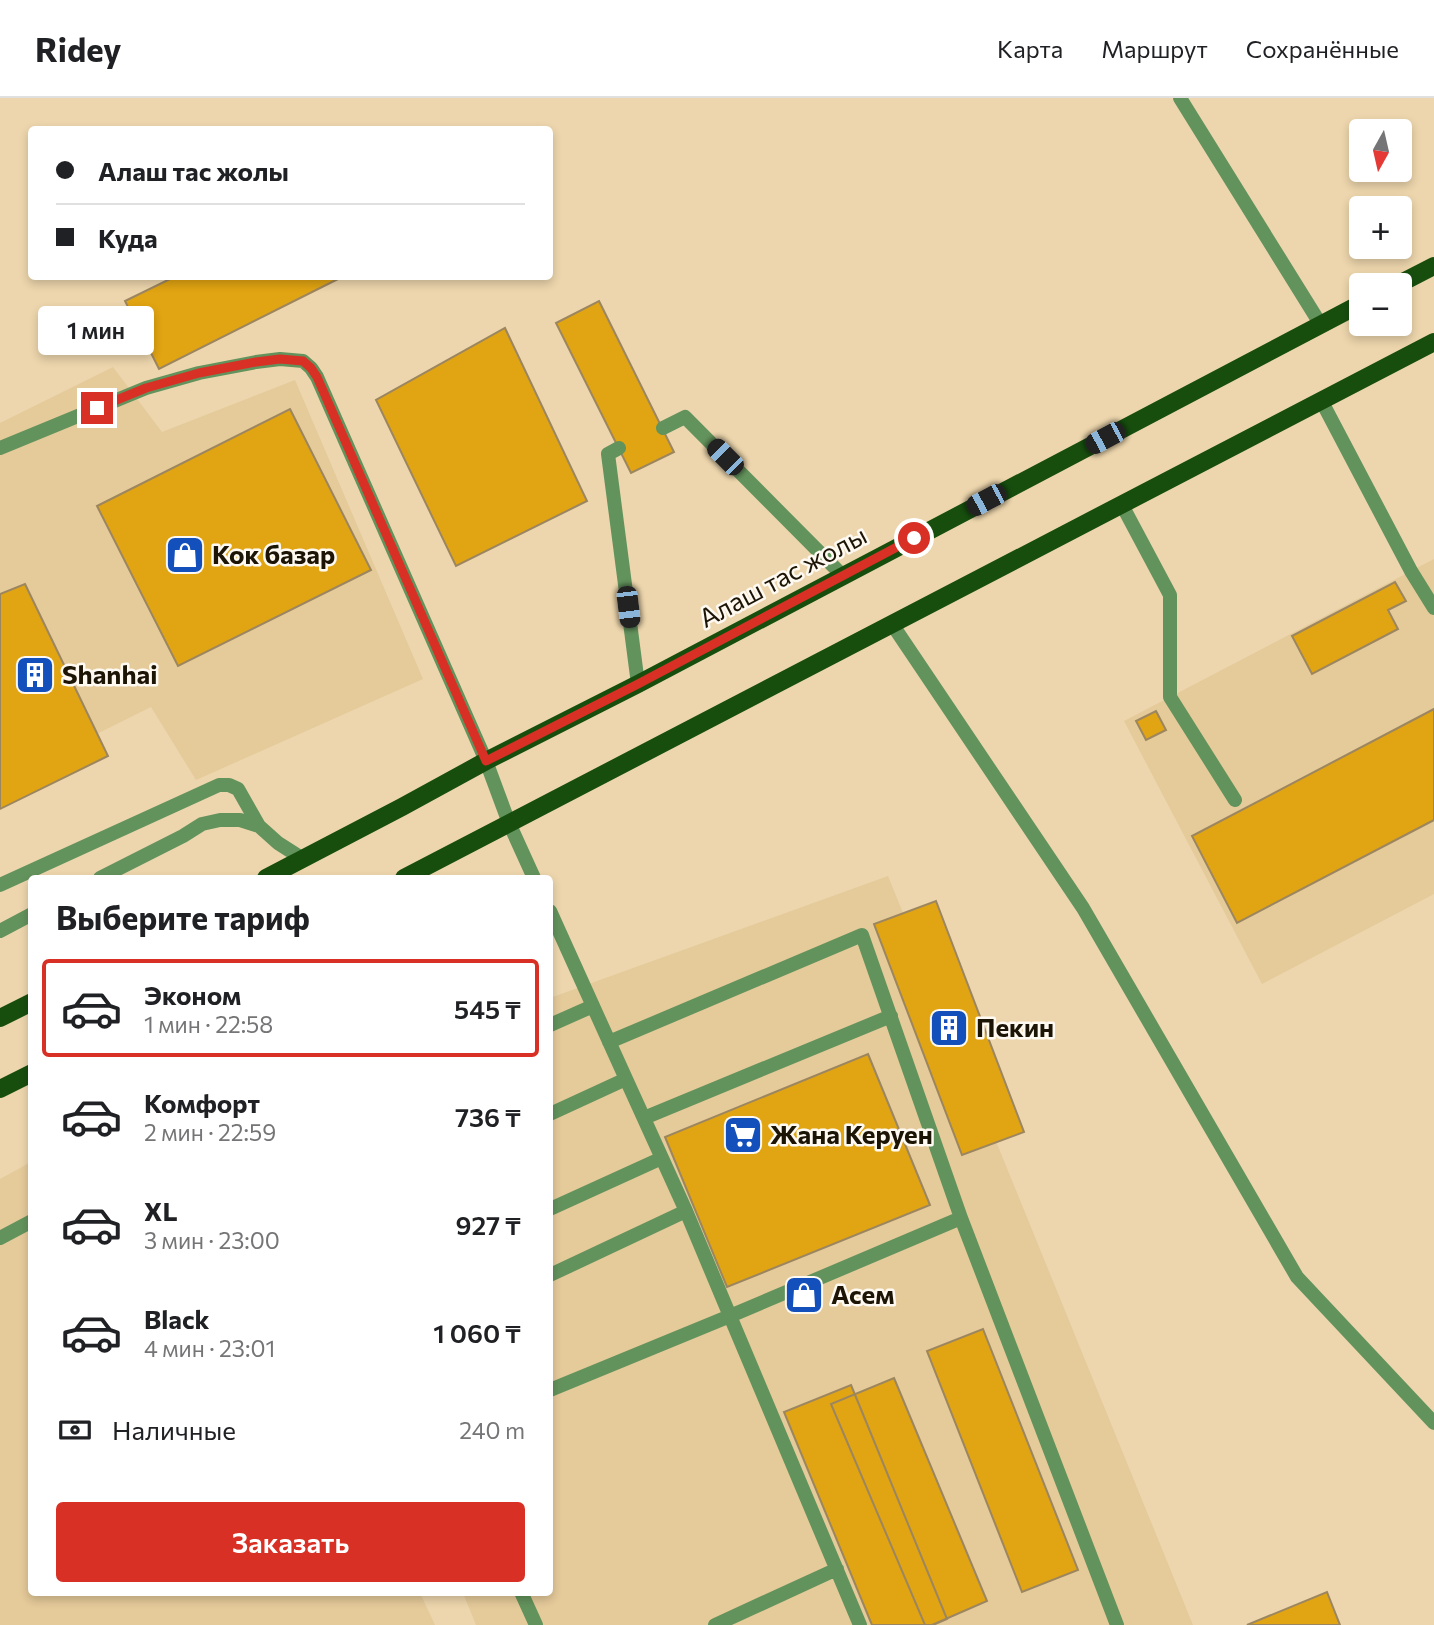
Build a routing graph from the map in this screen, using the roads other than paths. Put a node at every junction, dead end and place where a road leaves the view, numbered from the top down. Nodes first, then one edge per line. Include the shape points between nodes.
1 (1180, 98) edge
2 (1434, 266) edge
3 (1412, 277) edge
4 (1349, 310) edge
5 (1321, 325) junction
6 (1434, 342) edge
7 (1321, 400) junction
8 (663, 428) dead end
9 (0, 448) edge
10 (619, 448) dead end
11 (1122, 505) junction
12 (843, 576) junction
13 (1434, 608) edge
14 (892, 624) junction
15 (638, 684) junction
16 (486, 761) junction
17 (1235, 800) dead end
18 (509, 822) junction
19 (258, 826) junction
20 (303, 859) junction
21 (106, 875) edge
22 (272, 875) edge
23 (410, 875) edge
24 (533, 875) edge
25 (0, 885) edge
26 (28, 916) edge
27 (553, 918) edge
28 (0, 931) edge
29 (28, 1004) edge
30 (593, 1006) junction
31 (891, 1016) junction
32 (0, 1018) edge
33 (553, 1024) edge
34 (609, 1042) junction
35 (28, 1075) edge
36 (626, 1079) junction
37 (0, 1089) edge
38 (553, 1113) edge
39 (643, 1118) junction
40 (662, 1158) junction
41 (553, 1208) edge
42 (686, 1211) junction
43 (961, 1218) junction
44 (28, 1223) edge
45 (0, 1238) edge
46 (553, 1274) edge
47 (730, 1316) junction
48 (553, 1389) edge
49 (1434, 1423) edge
50 (837, 1569) junction
51 (523, 1596) edge
52 (536, 1625) edge
53 (715, 1625) edge
54 (860, 1625) edge
55 (1117, 1625) edge

1 - 5 lane
2 - 3 main road
4 - 5 main road, Алаш тас жолы
5 - 12 main road, Алаш тас жолы
6 - 7 main road
7 - 11 main road
7 - 13 lane
8 - 12 lane via 685,417
9 - 16 lane via 146,388 256,362 303,361 317,377
10 - 15 lane via 608,454
11 - 14 main road
11 - 17 lane via 1170,595 1170,696
12 - 15 main road, Алаш тас жолы
14 - 18 main road
14 - 49 lane via 1083,908 1297,1277
15 - 16 main road, Алаш тас жолы
16 - 18 lane
16 - 20 main road, Алаш тас жолы
18 - 23 main road
18 - 24 lane
19 - 20 lane
19 - 21 lane via 240,820 202,824
19 - 25 lane via 238,789 219,785
20 - 22 main road, Алаш тас жолы
26 - 28 lane
27 - 30 lane
29 - 32 main road
30 - 33 lane
30 - 34 lane
31 - 34 lane via 862,935
31 - 39 lane
31 - 43 lane
34 - 36 lane
35 - 37 main road
36 - 38 lane
36 - 39 lane
39 - 40 lane
40 - 41 lane
40 - 42 lane
42 - 46 lane
42 - 47 lane
43 - 47 lane
43 - 55 lane
44 - 45 lane
47 - 48 lane
47 - 50 lane
50 - 53 lane
50 - 54 lane
51 - 52 lane

